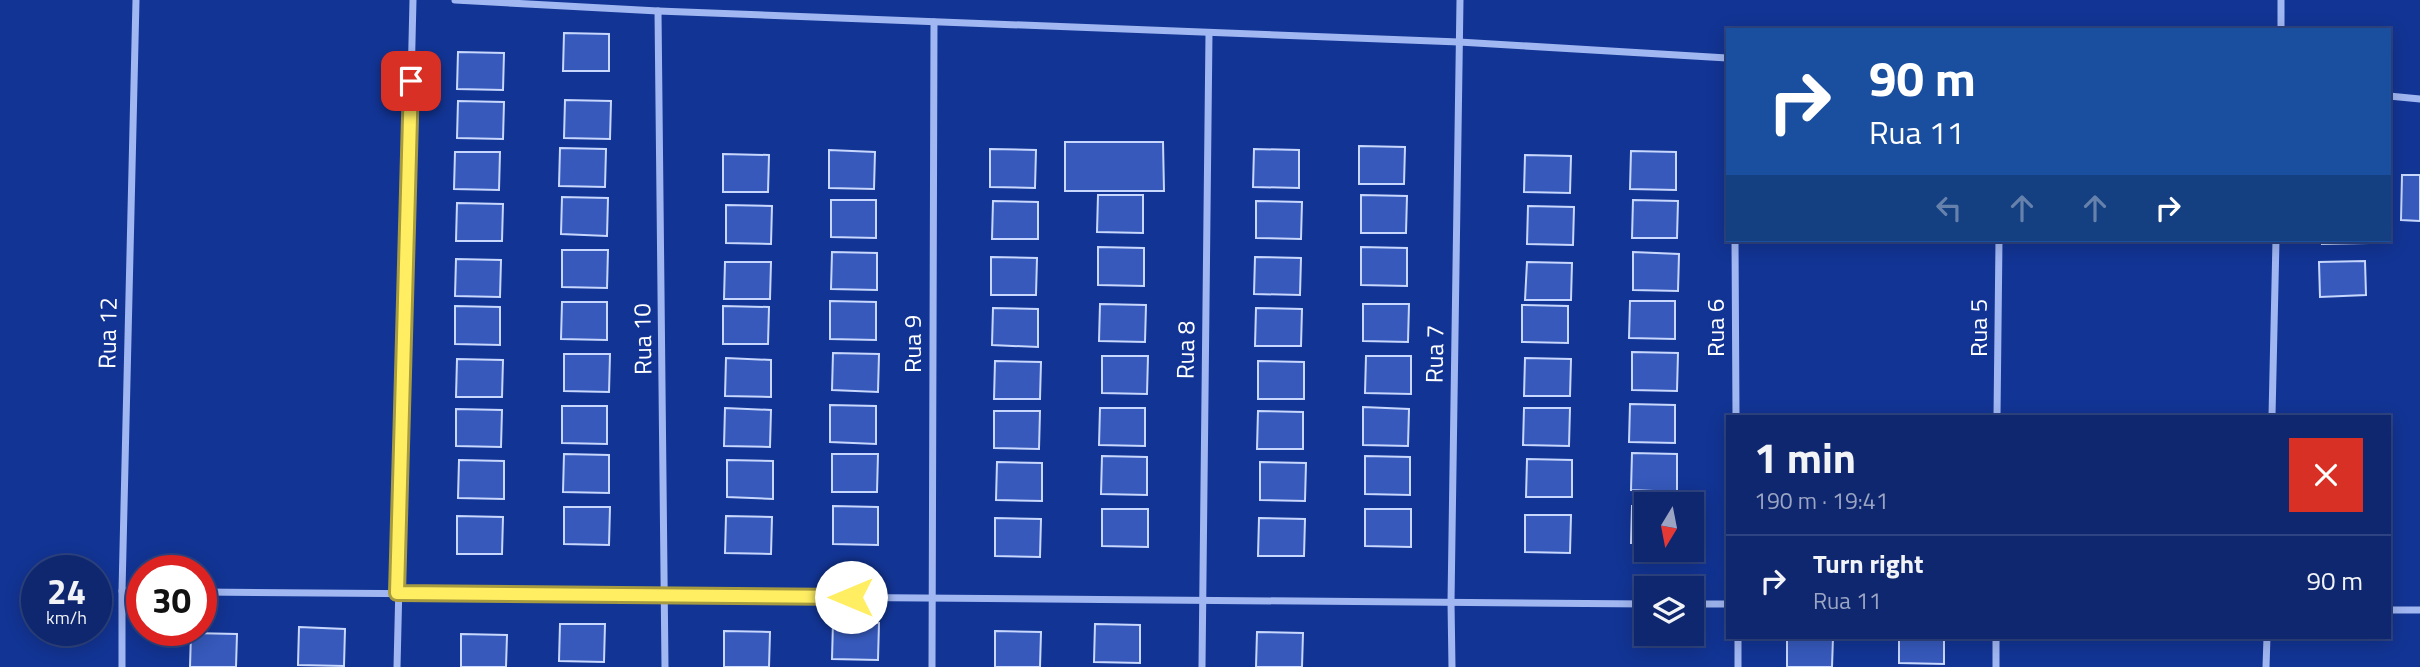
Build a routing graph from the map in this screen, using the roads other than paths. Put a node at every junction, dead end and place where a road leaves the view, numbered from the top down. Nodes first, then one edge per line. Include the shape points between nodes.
1 (136, 0) edge
2 (413, 0) edge
3 (455, 0) edge
4 (1460, 0) edge
5 (2281, 0) edge
6 (658, 11) junction
7 (934, 22) junction
8 (2281, 28) edge
9 (1209, 33) junction
10 (1459, 42) junction
11 (1726, 58) edge
12 (2391, 96) edge
13 (2420, 99) edge
14 (1735, 242) edge
15 (1999, 242) edge
16 (2276, 242) edge
17 (1736, 415) edge
18 (1997, 415) edge
19 (2272, 415) edge
20 (122, 591) junction
21 (126, 591) edge
22 (217, 592) edge
23 (397, 593) junction
24 (665, 596) junction
25 (931, 598) junction
26 (1203, 600) junction
27 (1451, 602) junction
28 (1634, 604) edge
29 (1704, 604) edge
30 (1726, 604) edge
31 (2391, 610) edge
32 (2420, 610) edge
33 (1738, 639) edge
34 (1996, 639) edge
35 (2267, 639) edge
36 (122, 667) edge
37 (397, 667) edge
38 (666, 667) edge
39 (932, 667) edge
40 (1202, 667) edge
41 (1452, 667) edge
42 (1738, 667) edge
43 (1996, 667) edge
44 (2266, 667) edge

1 - 20 street, Rua 12
2 - 23 street
3 - 6 street
4 - 10 street, Rua 7
5 - 8 street
6 - 7 street
6 - 24 street, Rua 10
7 - 9 street
7 - 25 street, Rua 9
9 - 10 street
9 - 26 street, Rua 8
10 - 11 street
10 - 27 street, Rua 7
12 - 13 street
14 - 17 street, Rua 6
15 - 18 street, Rua 5
16 - 19 street
20 - 21 street
20 - 36 street, Rua 12
22 - 23 street
23 - 24 street
23 - 37 street
24 - 25 street
24 - 38 street, Rua 10
25 - 26 street
25 - 39 street, Rua 9
26 - 27 street
26 - 40 street, Rua 8
27 - 28 street
27 - 41 street, Rua 7
29 - 30 street
31 - 32 street
33 - 42 street
34 - 43 street
35 - 44 street

